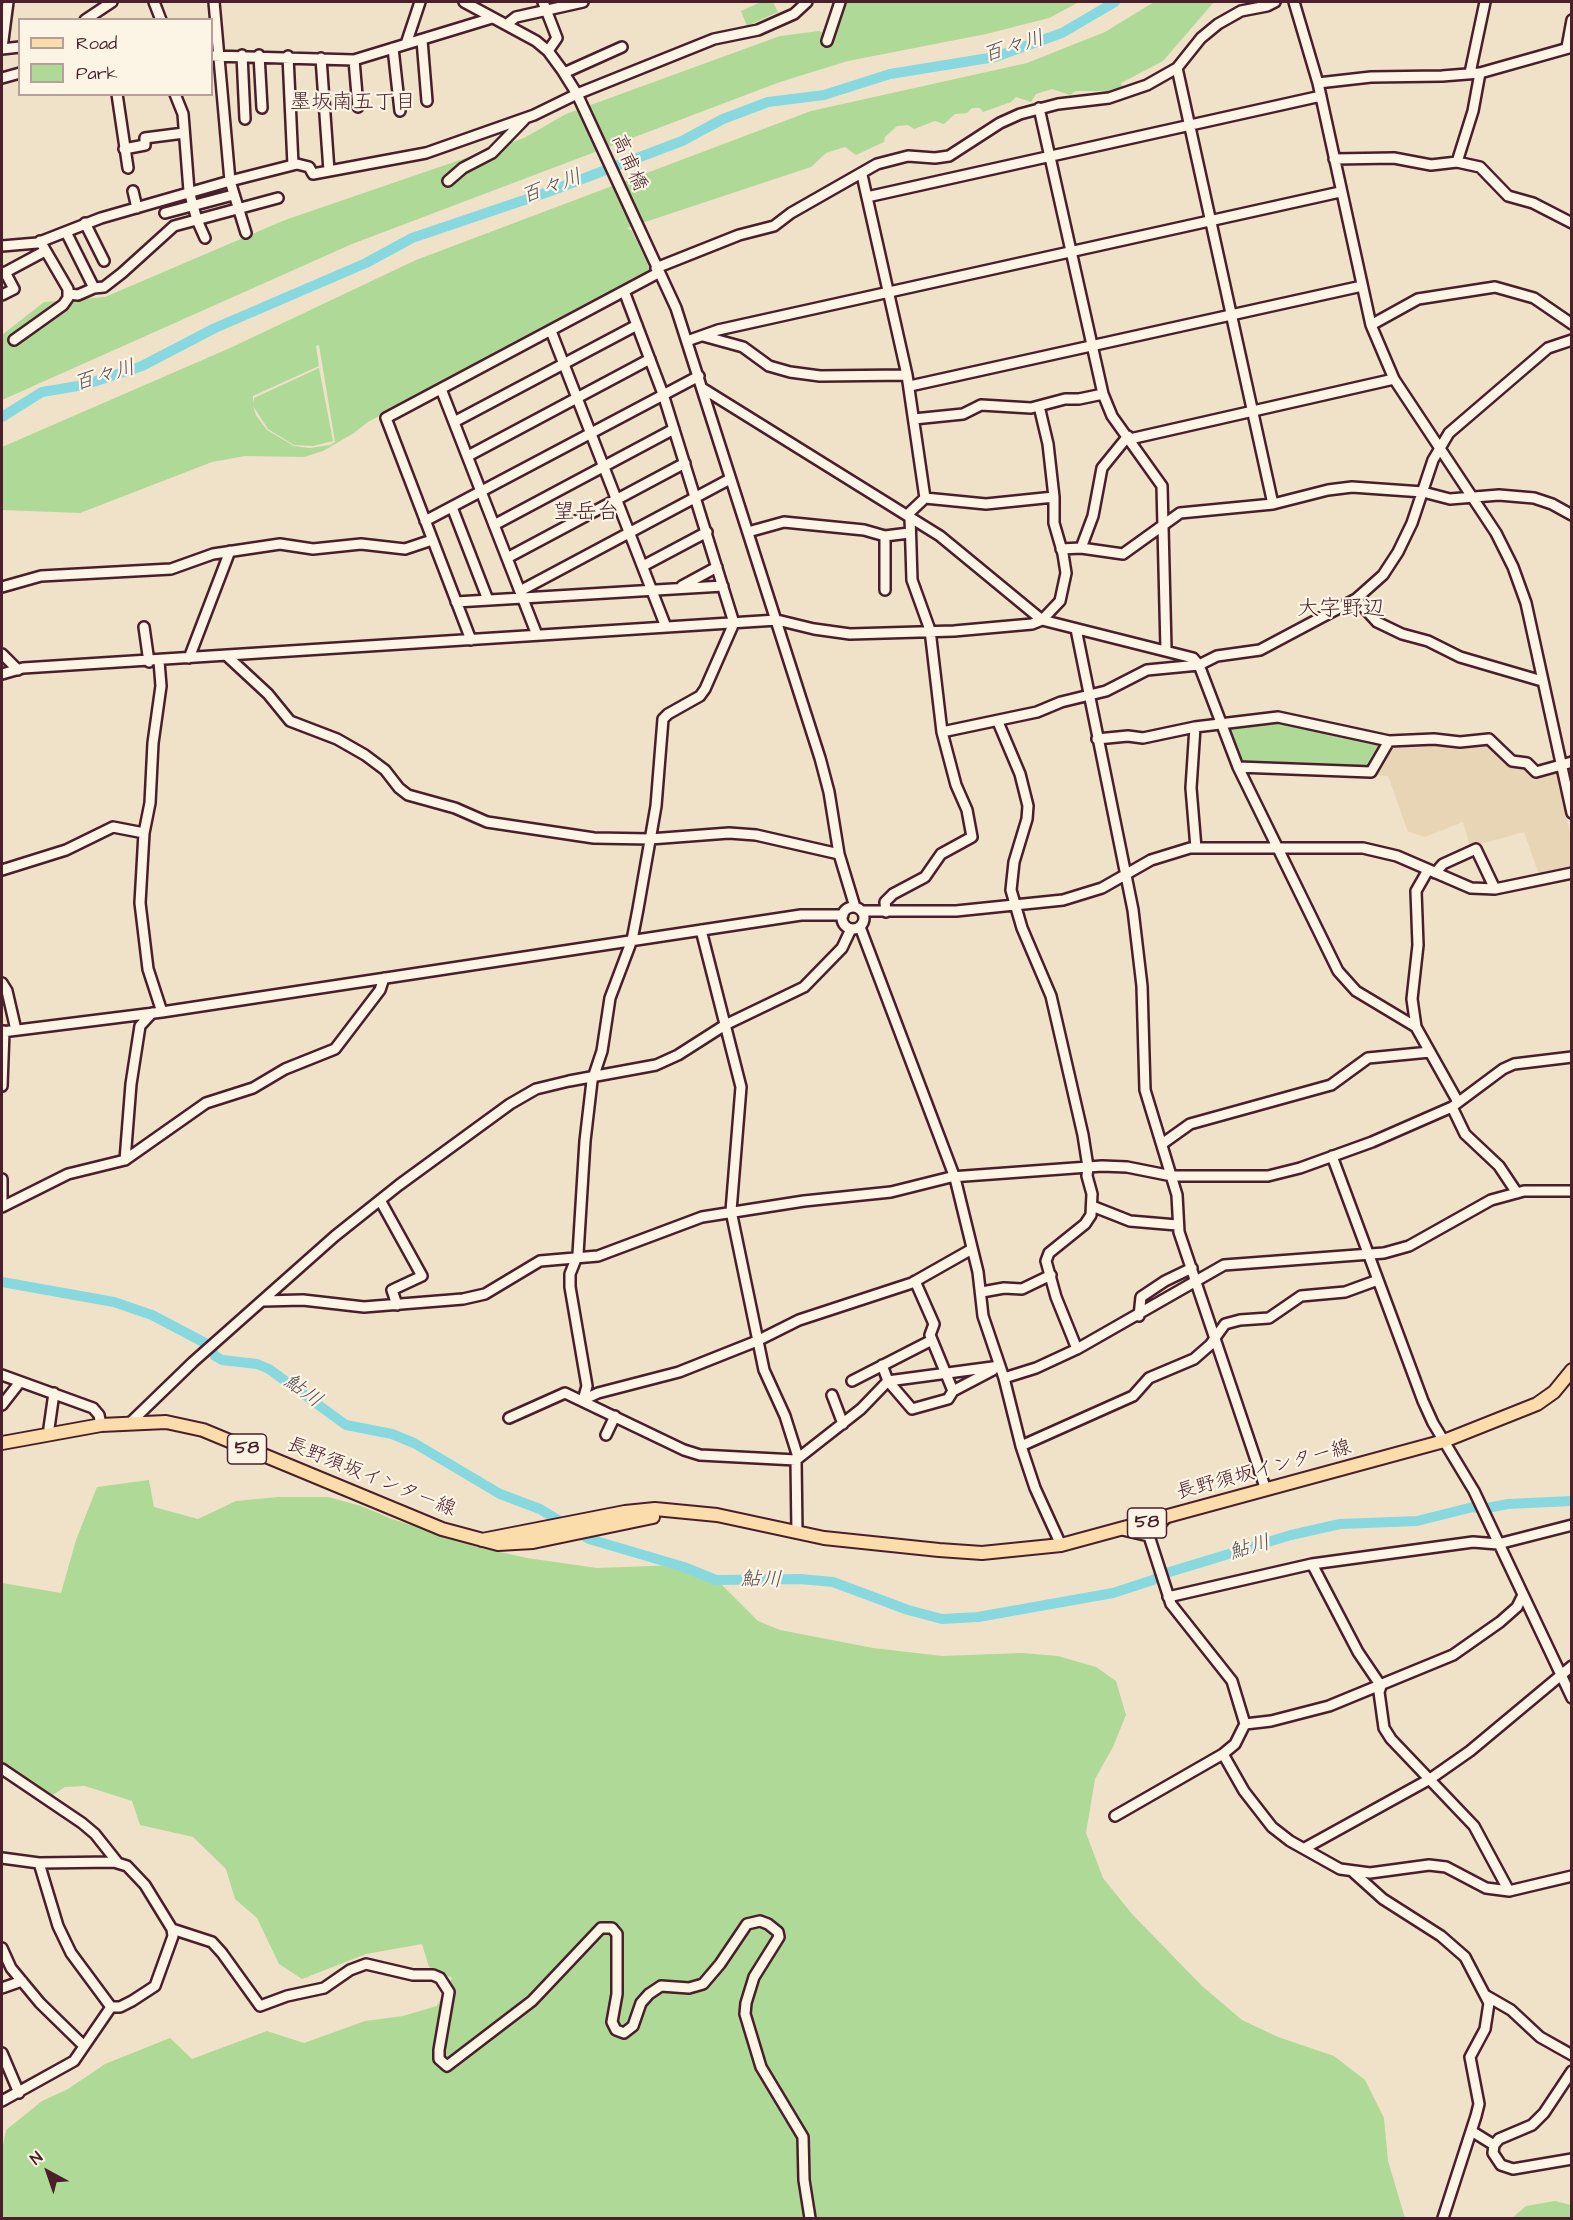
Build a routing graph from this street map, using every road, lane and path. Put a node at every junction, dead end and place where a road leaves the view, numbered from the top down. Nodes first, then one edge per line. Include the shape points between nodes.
1 (8, 2) edge
2 (112, 2) edge
3 (154, 2) edge
4 (214, 2) edge
5 (420, 2) edge
6 (464, 2) edge
7 (583, 2) edge
8 (807, 2) edge
9 (840, 2) edge
10 (1275, 2) edge
11 (1294, 2) edge
12 (1485, 2) edge
13 (545, 6) edge
14 (88, 18) edge
15 (159, 18) edge
16 (492, 18) junction
17 (1572, 20) edge
18 (507, 24) junction
19 (422, 40) junction
20 (827, 41) dead end
21 (406, 44) junction
22 (18, 47) edge
23 (622, 47) dead end
24 (1569, 47) edge
25 (2, 48) edge
26 (393, 48) junction
27 (548, 51) junction
28 (242, 55) junction
29 (259, 55) junction
30 (214, 56) edge
31 (288, 56) junction
32 (321, 58) junction
33 (354, 60) junction
34 (1177, 68) junction
35 (564, 73) junction
36 (1475, 73) junction
37 (18, 74) edge
38 (2, 78) edge
39 (1318, 83) junction
40 (577, 94) junction
41 (117, 96) edge
42 (176, 96) edge
43 (1321, 96) junction
44 (428, 101) dead end
45 (358, 107) dead end
46 (262, 108) dead end
47 (1039, 108) junction
48 (400, 111) dead end
49 (525, 118) junction
50 (245, 119) dead end
51 (1189, 125) junction
52 (184, 133) junction
53 (124, 148) junction
54 (1050, 157) junction
55 (1334, 159) junction
56 (1456, 162) junction
57 (294, 165) junction
58 (128, 168) dead end
59 (328, 171) junction
60 (862, 175) junction
61 (230, 181) junction
62 (448, 181) dead end
63 (133, 191) dead end
64 (189, 191) junction
65 (1340, 192) junction
66 (233, 195) junction
67 (867, 197) junction
68 (278, 198) dead end
69 (162, 199) junction
70 (193, 205) junction
71 (137, 208) junction
72 (237, 208) junction
73 (165, 213) junction
74 (196, 220) junction
75 (1210, 220) junction
76 (85, 224) junction
77 (1572, 224) edge
78 (169, 229) junction
79 (66, 232) junction
80 (246, 233) dead end
81 (205, 238) dead end
82 (40, 242) junction
83 (2, 246) edge
84 (45, 251) junction
85 (1072, 251) junction
86 (104, 261) dead end
87 (657, 270) junction
88 (3, 273) edge
89 (1362, 286) junction
90 (94, 288) junction
91 (624, 291) junction
92 (888, 291) junction
93 (68, 294) junction
94 (2, 295) edge
95 (1233, 316) junction
96 (1572, 324) edge
97 (637, 325) junction
98 (1371, 325) junction
99 (551, 331) junction
100 (703, 336) junction
101 (14, 340) dead end
102 (1572, 340) edge
103 (687, 341) junction
104 (1092, 347) junction
105 (650, 359) junction
106 (564, 365) junction
107 (908, 375) junction
108 (699, 376) junction
109 (1394, 379) junction
110 (910, 386) junction
111 (441, 388) junction
112 (702, 388) junction
113 (663, 394) junction
114 (1103, 394) junction
115 (577, 399) junction
116 (1039, 406) junction
117 (1253, 411) junction
118 (914, 419) junction
119 (454, 422) junction
120 (674, 429) junction
121 (590, 432) junction
122 (1129, 438) junction
123 (1440, 448) junction
124 (468, 456) junction
125 (685, 463) junction
126 (603, 468) junction
127 (730, 479) junction
128 (481, 491) junction
129 (1423, 492) junction
130 (1054, 497) junction
131 (1472, 497) junction
132 (696, 498) junction
133 (925, 498) junction
134 (616, 500) junction
135 (1274, 504) junction
136 (452, 507) junction
137 (1572, 515) edge
138 (908, 516) junction
139 (425, 521) junction
140 (494, 525) junction
141 (1161, 526) junction
142 (706, 532) junction
143 (748, 532) junction
144 (630, 533) junction
145 (909, 533) junction
146 (885, 536) junction
147 (432, 540) junction
148 (1081, 548) junction
149 (1061, 549) junction
150 (230, 551) junction
151 (507, 558) junction
152 (643, 566) junction
153 (717, 567) junction
154 (723, 586) junction
155 (2, 587) edge
156 (677, 589) junction
157 (651, 590) junction
158 (885, 590) dead end
159 (521, 595) junction
160 (1356, 599) junction
161 (488, 600) junction
162 (456, 602) junction
163 (777, 620) junction
164 (1042, 620) junction
165 (734, 623) junction
166 (144, 627) dead end
167 (666, 627) junction
168 (1076, 629) junction
169 (930, 630) junction
170 (537, 635) junction
171 (471, 640) junction
172 (1166, 649) junction
173 (2, 654) edge
174 (227, 657) junction
175 (189, 658) junction
176 (154, 661) junction
177 (1199, 665) junction
178 (18, 670) junction
179 (2, 674) edge
180 (1542, 681) junction
181 (1088, 696) junction
182 (998, 722) junction
183 (1222, 725) junction
184 (1195, 727) junction
185 (942, 732) junction
186 (1096, 739) junction
187 (1389, 741) junction
188 (1572, 762) edge
189 (1561, 764) junction
190 (1238, 767) junction
191 (1572, 813) edge
192 (144, 833) junction
193 (650, 839) junction
194 (1279, 846) junction
195 (1196, 848) junction
196 (839, 854) junction
197 (2, 870) edge
198 (1432, 871) junction
199 (1126, 873) junction
200 (1572, 873) edge
201 (1495, 889) junction
202 (1015, 906) junction
203 (886, 912) junction
204 (852, 920) junction
205 (700, 930) junction
206 (632, 940) junction
207 (384, 978) junction
208 (2, 982) edge
209 (157, 1013) junction
210 (725, 1024) junction
211 (1416, 1027) junction
212 (16, 1030) junction
213 (3, 1031) edge
214 (1430, 1052) junction
215 (1572, 1057) edge
216 (595, 1076) junction
217 (2, 1086) edge
218 (1455, 1105) junction
219 (1162, 1144) junction
220 (1332, 1156) junction
221 (125, 1160) junction
222 (1089, 1167) junction
223 (1172, 1176) junction
224 (955, 1178) junction
225 (2, 1179) edge
226 (1572, 1191) edge
227 (1517, 1193) junction
228 (380, 1200) junction
229 (1092, 1206) junction
230 (2, 1207) edge
231 (731, 1211) junction
232 (1177, 1225) junction
233 (972, 1249) junction
234 (1369, 1254) junction
235 (577, 1258) junction
236 (1192, 1268) junction
237 (1050, 1275) junction
238 (1167, 1280) junction
239 (1378, 1280) junction
240 (915, 1281) junction
241 (1196, 1281) junction
242 (982, 1292) junction
243 (1173, 1295) junction
244 (263, 1301) junction
245 (396, 1305) junction
246 (1139, 1316) junction
247 (1215, 1337) junction
248 (932, 1340) junction
249 (757, 1341) junction
250 (1077, 1349) junction
251 (882, 1365) junction
252 (1000, 1366) junction
253 (1572, 1370) edge
254 (944, 1373) junction
255 (2, 1375) edge
256 (1004, 1378) junction
257 (852, 1381) dead end
258 (888, 1381) junction
259 (20, 1382) junction
260 (953, 1391) junction
261 (54, 1393) junction
262 (832, 1395) dead end
263 (583, 1400) junction
264 (2, 1405) edge
265 (615, 1416) junction
266 (509, 1418) dead end
267 (132, 1421) junction
268 (843, 1424) junction
269 (100, 1425) junction
270 (49, 1428) dead end
271 (606, 1436) dead end
272 (1444, 1441) junction
273 (2, 1443) edge
274 (1021, 1446) junction
275 (797, 1458) junction
276 (1266, 1490) junction
277 (696, 1512) junction
278 (1167, 1517) junction
279 (1572, 1525) edge
280 (1124, 1530) junction
281 (797, 1533) junction
282 (1150, 1537) junction
283 (482, 1540) junction
284 (1497, 1542) junction
285 (1061, 1545) junction
286 (1312, 1564) junction
287 (1168, 1597) junction
288 (1522, 1597) junction
289 (1572, 1666) edge
290 (1560, 1675) junction
291 (1381, 1686) junction
292 (1572, 1698) edge
293 (1245, 1724) junction
294 (1223, 1754) junction
295 (2, 1769) edge
296 (1430, 1779) junction
297 (1115, 1816) dead end
298 (1305, 1848) junction
299 (2, 1858) edge
300 (39, 1863) junction
301 (118, 1863) junction
302 (1353, 1872) junction
303 (1572, 1876) edge
304 (1509, 1891) junction
305 (172, 1929) junction
306 (2, 1950) edge
307 (22, 1981) junction
308 (2, 1988) edge
309 (1485, 1995) junction
310 (111, 2007) junction
311 (84, 2046) junction
312 (2, 2053) edge
313 (1572, 2055) edge
314 (1572, 2071) edge
315 (19, 2093) junction
316 (2, 2101) edge
317 (1473, 2132) junction
318 (1494, 2145) junction
319 (1572, 2159) edge
320 (810, 2218) edge
321 (1443, 2218) edge

1 - 25 street
2 - 14 street
3 - 15 street
4 - 30 street
5 - 21 street
6 - 16 street
7 - 13 street
8 - 40 street via 794,14 758,30 714,39
9 - 20 street
10 - 34 street via 1241,11 1218,24
11 - 39 street
12 - 36 street
13 - 18 street
13 - 27 street via 557,38
16 - 18 street
16 - 19 street
17 - 24 street
18 - 27 street
19 - 21 street
19 - 44 street
21 - 26 street
22 - 25 street
23 - 35 street
24 - 36 street
26 - 33 street
26 - 48 street
27 - 35 street, 高甫橋
28 - 29 street
28 - 30 street
28 - 50 street
29 - 31 street
29 - 46 street
30 - 61 street
31 - 32 street
31 - 57 street
32 - 33 street
32 - 59 street
33 - 45 street
34 - 47 street via 1147,85 1109,98
34 - 51 street
35 - 40 street, 高甫橋
36 - 39 street
36 - 56 street via 1473,111
37 - 38 street
39 - 43 street
40 - 49 street
40 - 87 street, 高甫橋
41 - 53 street
42 - 52 street via 183,114
43 - 51 street
43 - 55 street
47 - 54 street
47 - 60 street via 1000,123 949,156 908,156 877,164
49 - 59 street via 426,153
49 - 62 street via 492,153
51 - 54 street
51 - 75 street
52 - 53 street via 145,138 145,145
52 - 64 street
53 - 58 street
54 - 67 street
54 - 85 street
55 - 56 street via 1384,158 1431,165
55 - 65 street
56 - 77 street via 1480,167 1508,196 1533,203
57 - 59 street via 305,164 313,174
57 - 61 street
60 - 67 street
60 - 87 street via 774,226 740,235
61 - 64 street
61 - 66 street
63 - 71 street
64 - 69 street
64 - 70 street
65 - 75 street
65 - 89 street
66 - 70 street
66 - 72 street
67 - 92 street
68 - 72 street
69 - 71 street
69 - 73 street
70 - 73 street
70 - 74 street
71 - 76 street
72 - 74 street
72 - 80 street
73 - 78 street
74 - 78 street
74 - 81 street
75 - 85 street
75 - 95 street
76 - 79 street
76 - 86 street
78 - 90 street via 122,273
79 - 82 street
79 - 90 street
82 - 83 street
82 - 84 street
84 - 88 street
84 - 93 street
85 - 92 street
85 - 104 street
87 - 91 street
87 - 103 street, 高甫橋
88 - 94 street via 14,289
89 - 95 street
89 - 98 street
90 - 93 street via 78,295
91 - 97 street
91 - 99 street
92 - 100 street
92 - 107 street
93 - 101 street via 63,305
95 - 104 street
95 - 117 street
96 - 98 street via 1534,298 1495,287 1418,299
97 - 105 street
97 - 106 street
98 - 109 street
99 - 106 street
99 - 111 street
100 - 103 street
100 - 107 street via 743,347 769,366 790,372 820,376
102 - 123 street via 1548,348 1466,417
103 - 108 street, 高甫橋
104 - 110 street
104 - 114 street
105 - 113 street
105 - 115 street
106 - 115 street
106 - 119 street
107 - 110 street
108 - 112 street, 高甫橋
108 - 113 street
109 - 117 street
109 - 123 street
110 - 118 street
111 - 119 street
111 - 139 street via 386,418
112 - 127 street, 高甫橋
112 - 138 street
113 - 120 street
113 - 121 street
114 - 116 street
114 - 122 street via 1112,416
115 - 121 street
115 - 124 street
116 - 118 street via 981,405 963,414
116 - 130 street
117 - 122 street
117 - 135 street
118 - 133 street
119 - 124 street
120 - 125 street
120 - 126 street
121 - 126 street
121 - 128 street
122 - 141 street via 1162,486
122 - 148 street via 1101,468 1093,516
123 - 129 street
123 - 131 street
124 - 128 street
125 - 132 street
125 - 134 street
126 - 134 street
126 - 140 street
127 - 132 street
127 - 143 street, 高甫橋
128 - 136 street
128 - 140 street
129 - 131 street via 1450,499
129 - 135 street via 1352,487
129 - 160 street via 1412,523 1388,567
130 - 133 street via 986,504
130 - 149 street via 1054,523
131 - 137 street via 1534,498
131 - 180 street via 1513,567 1526,603
132 - 142 street
132 - 144 street
133 - 138 street
134 - 144 street
134 - 151 street
135 - 141 street via 1180,513
136 - 139 street
136 - 161 street
138 - 145 street
138 - 164 street via 958,549
139 - 147 street
140 - 151 street
141 - 148 street via 1123,554
141 - 172 street
142 - 152 street
142 - 153 street
143 - 146 street via 784,522 864,530
143 - 163 street, 高甫橋
144 - 152 street
144 - 159 street
145 - 146 street
145 - 169 street via 912,580
146 - 158 street
147 - 150 street via 405,549 361,544 313,549 280,544
147 - 162 street
148 - 149 street
149 - 164 street via 1066,573 1062,595
150 - 155 street via 171,569 41,576
150 - 175 street
151 - 159 street
152 - 157 street
153 - 154 street
153 - 156 street
154 - 156 street
154 - 165 street
156 - 157 street
157 - 159 street
157 - 167 street
159 - 161 street
159 - 170 street
160 - 177 street via 1260,650 1217,656
160 - 180 street via 1377,622 1402,634 1428,641 1460,657
161 - 162 street
162 - 171 street
163 - 165 street
163 - 169 street via 850,634
163 - 196 street, 高甫橋 via 829,792
164 - 168 street
164 - 169 street via 965,630
165 - 167 street
165 - 193 street via 700,696 663,719
166 - 176 street
167 - 170 street
168 - 172 street
168 - 181 street
169 - 185 street
170 - 171 street
171 - 174 street
172 - 177 street via 1193,658
173 - 178 street
174 - 175 street
174 - 193 street via 268,694 290,721 337,739 365,755 408,795 487,822 594,838
175 - 176 street
176 - 178 street
176 - 192 street via 161,686
177 - 181 street via 1147,670
177 - 183 street
178 - 179 street
180 - 189 street
181 - 182 street
181 - 186 street
182 - 185 street
182 - 202 street via 1020,774 1028,806 1011,879
183 - 184 street
183 - 187 street via 1278,717
183 - 190 street
184 - 186 street via 1143,738
184 - 195 street via 1191,788
185 - 203 street via 972,837 940,854 925,877 893,894 885,902
186 - 199 street
187 - 189 street via 1489,739 1512,761 1527,763 1536,772
187 - 190 street via 1371,772
188 - 189 street
189 - 191 street
190 - 194 street
192 - 197 street via 113,827 66,850
192 - 209 street via 142,926
193 - 196 street via 747,834
193 - 206 street
194 - 195 street
194 - 198 street via 1363,848 1397,856
194 - 211 street via 1338,971 1356,991
195 - 199 street via 1151,860
196 - 204 street, 高甫橋
198 - 201 street via 1471,888
198 - 201 street via 1476,849
198 - 211 street via 1416,891 1418,945 1412,999
199 - 202 street via 1082,895
199 - 219 street via 1142,986 1145,1090
200 - 201 street
202 - 203 street
202 - 222 street via 1051,996
203 - 204 street via 880,910
204 - 205 street via 821,921 801,915
204 - 210 street via 842,948 804,987
204 - 224 street, 高甫橋 via 876,969
205 - 206 street
205 - 210 street
206 - 207 street
206 - 216 street via 610,998
207 - 209 street
207 - 221 street via 380,990 335,1049 253,1088 206,1103
208 - 212 street
209 - 212 street
209 - 221 street via 140,1026
210 - 216 street via 656,1065
210 - 231 street via 741,1087
211 - 214 street
212 - 213 street
213 - 217 street
214 - 218 street
214 - 219 street via 1368,1058 1331,1085 1190,1124
215 - 218 street via 1515,1064
216 - 228 street via 536,1089
216 - 235 street via 585,1141
218 - 220 street
218 - 227 street via 1465,1134 1499,1166
219 - 223 street
220 - 223 street via 1268,1176
220 - 234 street
221 - 230 street via 68,1174
222 - 223 street via 1127,1167
222 - 224 street
222 - 229 street
223 - 232 street via 1177,1195
224 - 231 street via 891,1192
224 - 233 street, 高甫橋
225 - 230 street
226 - 227 street
227 - 234 street via 1491,1200 1409,1246
228 - 244 street
228 - 245 street via 422,1276 392,1290
229 - 232 street via 1130,1221
229 - 237 street via 1085,1224 1049,1253 1046,1261
231 - 235 street via 702,1217 598,1256
231 - 249 street
232 - 236 street
233 - 240 street
233 - 242 street, 高甫橋
234 - 239 street
234 - 241 street via 1239,1262 1224,1265
235 - 245 street via 540,1261 485,1294
235 - 263 street via 570,1274 570,1287 586,1386
236 - 238 street
236 - 241 street
237 - 242 street via 1022,1290
237 - 250 street
238 - 243 street
238 - 246 street via 1142,1297
239 - 247 street via 1332,1295 1301,1296 1269,1318 1225,1324
239 - 272 street via 1423,1401
240 - 248 street via 934,1324
240 - 249 street via 799,1320
241 - 243 street
241 - 247 street
242 - 252 street, 高甫橋 via 983,1316
243 - 246 street
244 - 245 street
244 - 267 street
246 - 250 street
247 - 274 street via 1194,1359 1149,1378 1133,1396
247 - 276 street
248 - 251 street
248 - 254 street
249 - 263 street via 679,1372
249 - 275 street
250 - 256 street
251 - 257 street
251 - 258 street
252 - 254 street
252 - 256 street, 高甫橋
252 - 260 street
253 - 272 main road, 長野須坂インター線 / 58 via 1554,1392 1537,1404
254 - 258 street
254 - 260 street
255 - 259 street
256 - 274 street, 高甫橋
258 - 260 street via 912,1409 948,1399
258 - 268 street
259 - 261 street
259 - 264 street
261 - 269 street via 93,1408 99,1414
261 - 270 street
262 - 268 street
263 - 265 street
263 - 266 street via 560,1393
265 - 271 street
265 - 275 street via 700,1455
267 - 269 main road, 長野須坂インター線 / 58
267 - 283 main road, 長野須坂インター線 / 58 via 166,1422 203,1430 442,1529
268 - 275 street
269 - 273 main road, 長野須坂インター線 / 58
272 - 276 main road, 長野須坂インター線 / 58
272 - 284 street via 1474,1491
274 - 285 street, 高甫橋
275 - 281 street
276 - 278 main road, 長野須坂インター線 / 58
277 - 281 main road, 長野須坂インター線 / 58
277 - 283 main road, 長野須坂インター線 / 58 via 655,1509
277 - 283 main road, 長野須坂インター線 / 58 via 640,1519 514,1545
278 - 280 main road, 長野須坂インター線 / 58
278 - 282 street
279 - 284 street
280 - 282 street
280 - 285 main road, 長野須坂インター線 / 58
281 - 285 main road, 長野須坂インター線 / 58 via 982,1553
282 - 287 street
284 - 286 street
284 - 288 street
286 - 287 street
286 - 291 street via 1358,1652
287 - 293 street via 1232,1681
288 - 290 street via 1549,1645
288 - 291 street via 1517,1607 1474,1643
289 - 290 street
290 - 292 street
290 - 296 street via 1470,1751
291 - 293 street via 1307,1713
291 - 296 street via 1384,1728
293 - 294 street via 1235,1744
294 - 297 street
294 - 298 street via 1244,1791 1272,1827
295 - 301 street via 82,1823
296 - 298 street
296 - 304 street via 1474,1826
298 - 302 street via 1328,1864
299 - 300 street
300 - 301 street
300 - 310 street via 70,1953
301 - 305 street via 138,1876
302 - 304 street via 1429,1864 1446,1867 1486,1888
302 - 309 street via 1383,1899 1441,1936 1465,1957
303 - 304 street
305 - 310 street via 170,1949 155,1986 120,2007
305 - 320 street via 212,1942 260,2006 324,1988 366,1964 440,1978 449,1992 439,2050 441,2063 447,2066 531,2001 601,1928 612,1928 616,1934 617,1994 612,2022 616,2030 624,2033 633,2026 641,2003 649,1994 661,1986 689,1988 703,1984 747,1924 768,1924 779,1937 754,1977 745,2014 761,2067 803,2137
306 - 307 street
307 - 308 street
307 - 311 street
309 - 313 street via 1511,2010 1540,2037
309 - 317 street via 1488,2017 1470,2056 1479,2104
310 - 311 street
311 - 315 street via 74,2061
312 - 315 street
314 - 318 street via 1532,2125
315 - 316 street
317 - 318 street
317 - 321 street via 1462,2154
318 - 319 street via 1496,2160 1506,2168

